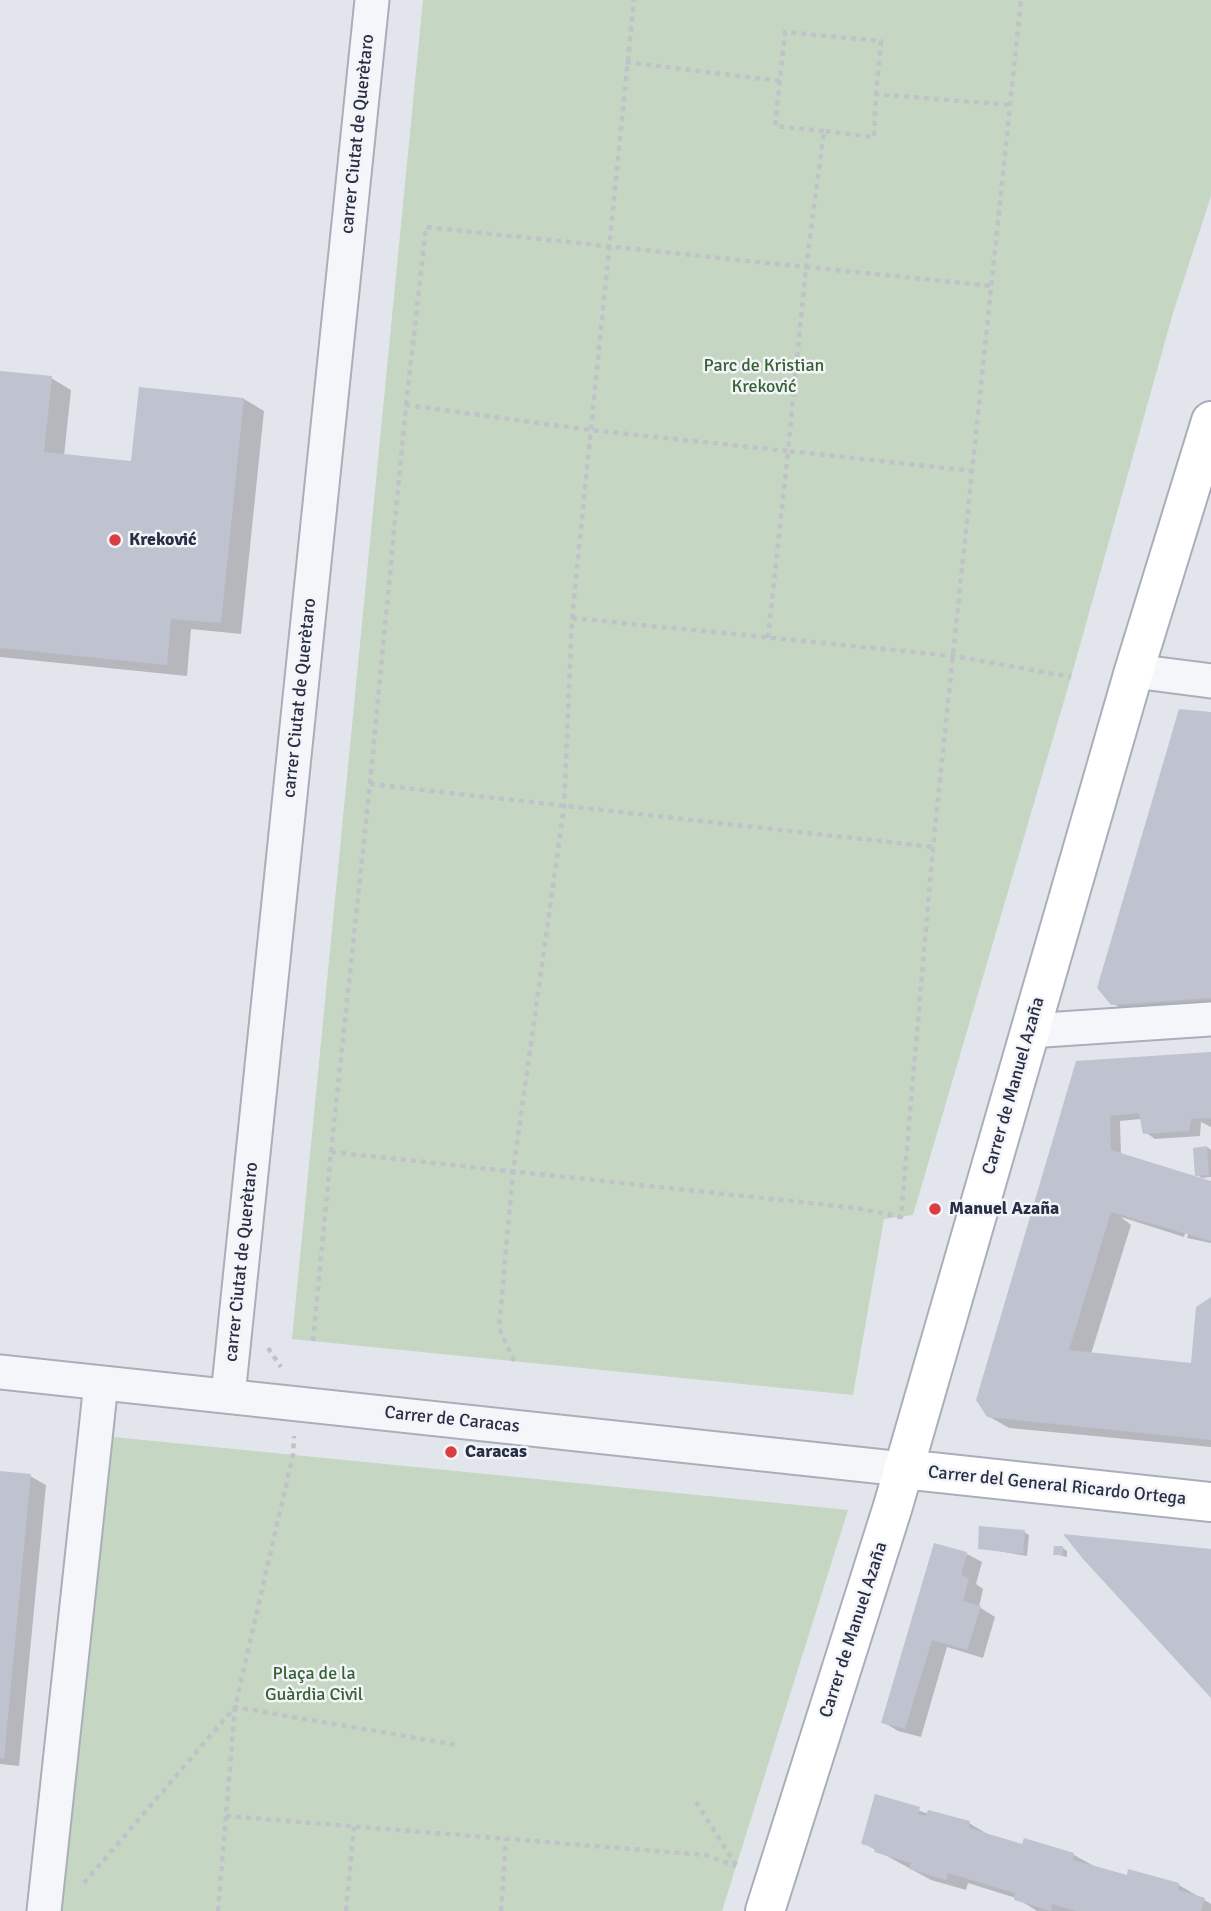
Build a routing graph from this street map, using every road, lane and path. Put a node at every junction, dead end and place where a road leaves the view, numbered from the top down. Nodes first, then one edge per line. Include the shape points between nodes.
1 (372, 0) edge
2 (634, 0) edge
3 (1021, 0) edge
4 (626, 62) junction
5 (780, 81) junction
6 (876, 94) junction
7 (1010, 106) junction
8 (824, 131) junction
9 (609, 245) junction
10 (807, 267) junction
11 (992, 286) junction
12 (406, 405) junction
13 (1211, 421) edge
14 (590, 430) junction
15 (788, 452) junction
16 (973, 471) junction
17 (572, 618) junction
18 (768, 638) junction
19 (954, 656) junction
20 (1134, 671) junction
21 (1071, 677) dead end
22 (1211, 681) edge
23 (370, 784) junction
24 (564, 807) junction
25 (933, 847) junction
26 (1211, 1019) edge
27 (1029, 1031) junction
28 (331, 1152) junction
29 (513, 1172) junction
30 (264, 1341) dead end
31 (313, 1341) dead end
32 (514, 1361) dead end
33 (282, 1368) dead end
34 (0, 1372) edge
35 (101, 1383) junction
36 (228, 1396) junction
37 (297, 1404) junction
38 (903, 1469) junction
39 (1211, 1502) edge
40 (235, 1707) junction
41 (457, 1745) dead end
42 (696, 1802) dead end
43 (226, 1816) junction
44 (354, 1827) junction
45 (506, 1839) junction
46 (78, 1890) dead end
47 (44, 1911) edge
48 (218, 1911) edge
49 (346, 1911) edge
50 (500, 1911) edge
51 (765, 1911) edge

1 - 36 street, carrer Ciutat de Querètaro
2 - 4 path
3 - 7 path
4 - 5 path
4 - 9 path
5 - 6 path via 785,32 881,41
5 - 8 path via 775,126
6 - 7 path
6 - 8 path via 874,137
7 - 11 path
8 - 10 path
9 - 10 path
9 - 12 path via 426,227
9 - 14 path
10 - 11 path
10 - 15 path
11 - 16 path
12 - 14 path
12 - 23 path
13 - 20 street, Carrer de Manuel Azaña
14 - 15 path
14 - 17 path
15 - 16 path
15 - 18 path
16 - 19 path
17 - 18 path
17 - 24 path
18 - 19 path
19 - 21 path
19 - 25 path
20 - 22 street
20 - 27 street, Carrer de Manuel Azaña
23 - 24 path
23 - 28 path
24 - 25 path
24 - 29 path
25 - 29 path via 901,1217 856,1208
26 - 27 street
27 - 38 street, Carrer de Manuel Azaña
28 - 29 path
28 - 31 path
29 - 32 path via 499,1328
30 - 33 path
34 - 35 street, Carrer de Caracas
35 - 36 street, Carrer de Caracas
35 - 47 street
36 - 37 street, Carrer de Caracas
37 - 38 street, Carrer de Caracas
37 - 40 path via 292,1455
38 - 39 street, Carrer del General Ricardo Ortega
38 - 51 street, Carrer de Manuel Azaña
40 - 41 path
40 - 43 path
40 - 46 path
42 - 45 path via 736,1866 706,1855
43 - 44 path
43 - 48 path
44 - 45 path
44 - 49 path
45 - 50 path

